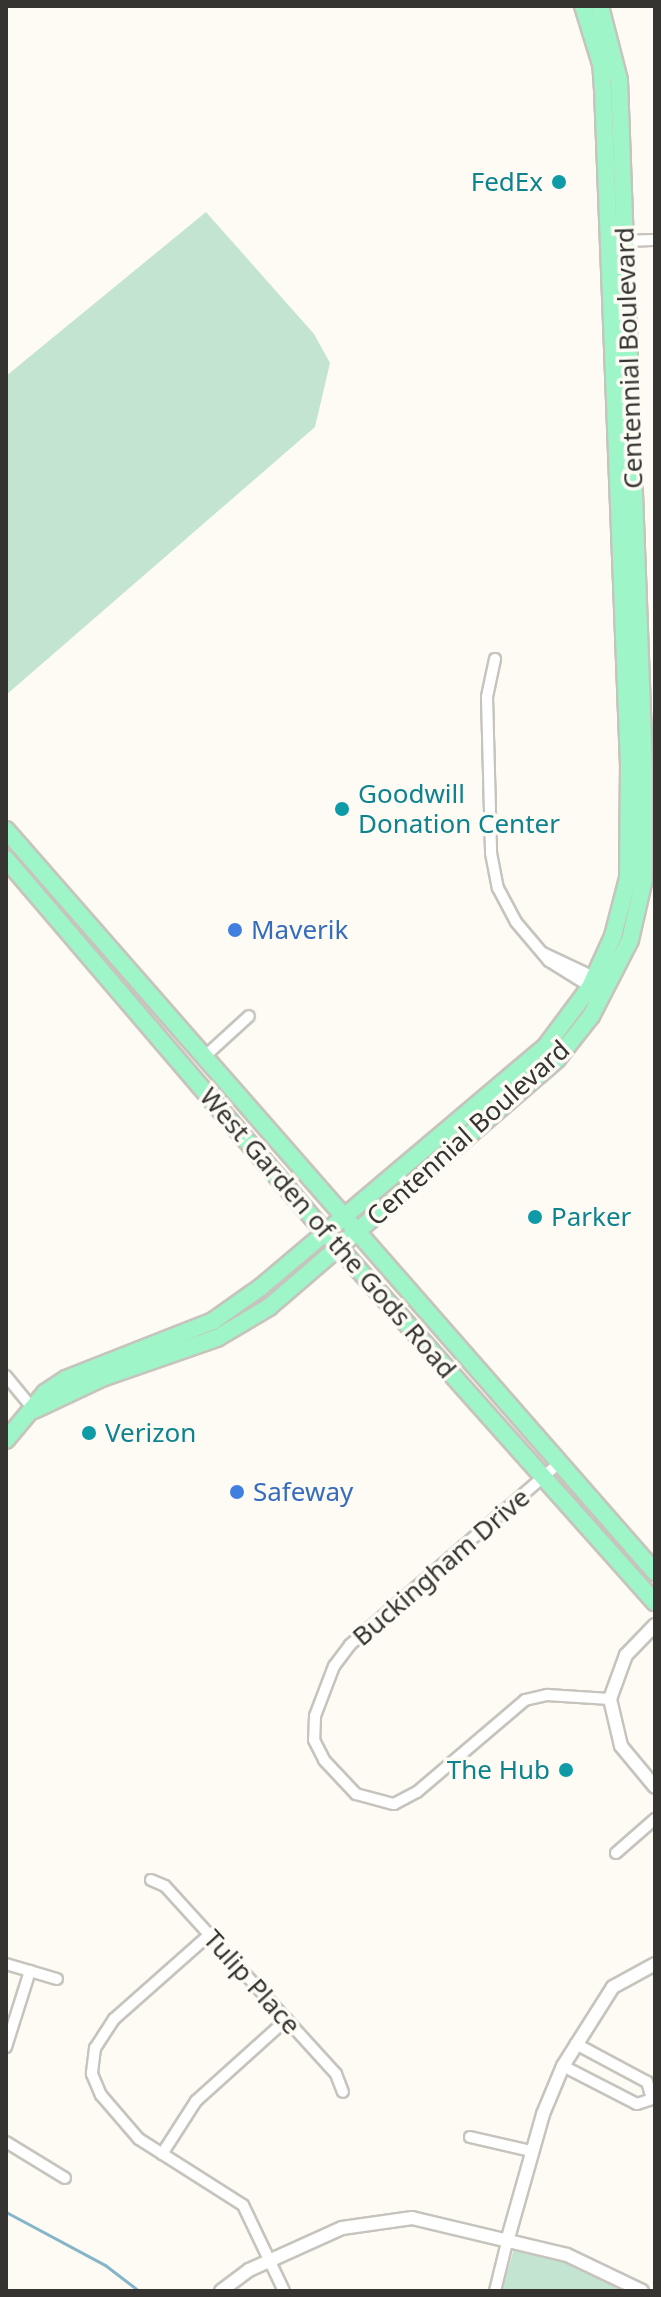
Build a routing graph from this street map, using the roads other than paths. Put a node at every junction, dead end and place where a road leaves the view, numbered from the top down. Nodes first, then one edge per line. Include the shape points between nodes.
1 (589, 6) edge
2 (655, 240) edge
3 (618, 241) junction
4 (495, 659) dead end
5 (643, 766) edge
6 (6, 830) edge
7 (6, 840) edge
8 (6, 859) edge
9 (107, 948) junction
10 (600, 986) junction
11 (249, 1016) dead end
12 (203, 1058) junction
13 (341, 1218) junction
14 (325, 1232) junction
15 (354, 1233) junction
16 (339, 1246) junction
17 (6, 1376) edge
18 (34, 1410) junction
19 (6, 1440) edge
20 (558, 1464) junction
21 (543, 1478) junction
22 (655, 1572) edge
23 (655, 1602) edge
24 (655, 1625) edge
25 (610, 1699) junction
26 (655, 1787) edge
27 (655, 1819) edge
28 (616, 1853) dead end
29 (151, 1880) dead end
30 (209, 1935) junction
31 (6, 1964) edge
32 (655, 1964) edge
33 (30, 1971) junction
34 (57, 1979) dead end
35 (287, 2019) junction
36 (10, 2020) edge
37 (576, 2044) junction
38 (6, 2047) edge
39 (563, 2066) junction
40 (343, 2092) dead end
41 (470, 2137) dead end
42 (6, 2142) edge
43 (531, 2151) junction
44 (162, 2154) junction
45 (65, 2178) dead end
46 (508, 2238) junction
47 (269, 2259) junction
48 (221, 2291) edge
49 (284, 2291) edge
50 (495, 2291) edge
51 (642, 2291) edge

1 - 3 main road, Centennial Boulevard via 601,64
2 - 3 street
3 - 5 main road, Centennial Boulevard
4 - 10 street via 487,697 493,868 516,922 543,953
5 - 10 main road, Centennial Boulevard via 628,878
6 - 9 main road, West Garden of the Gods Road
7 - 9 main road via 83,930
8 - 14 main road, West Garden of the Gods Road
9 - 12 main road, West Garden of the Gods Road
10 - 13 main road, Centennial Boulevard via 546,1046
10 - 15 main road, Centennial Boulevard via 557,1059
11 - 12 street
12 - 13 main road, West Garden of the Gods Road
13 - 14 main road, Centennial Boulevard
13 - 15 main road, West Garden of the Gods Road
14 - 16 main road, West Garden of the Gods Road
14 - 18 main road, Centennial Boulevard via 213,1321 80,1372 45,1393
15 - 16 main road, Centennial Boulevard
15 - 20 main road, West Garden of the Gods Road
16 - 18 main road, Centennial Boulevard via 269,1307 229,1333 102,1378
16 - 21 main road, West Garden of the Gods Road
17 - 18 street
18 - 19 main road, Centennial Boulevard
20 - 21 street, Buckingham Drive
20 - 22 main road, West Garden of the Gods Road
21 - 23 main road, West Garden of the Gods Road
21 - 25 street, Buckingham Drive via 341,1655 315,1716 314,1740 324,1760 356,1794 394,1804 417,1792 525,1700 547,1695
24 - 25 street via 626,1654
25 - 26 street via 621,1746
27 - 28 street
29 - 30 street, Tulip Place via 165,1886
30 - 35 street, Tulip Place
30 - 44 street via 114,2019 92,2061 101,2095 139,2139
31 - 33 street
32 - 37 street via 613,1987
33 - 34 street
33 - 36 street
35 - 40 street, Tulip Place via 336,2074
35 - 44 street via 196,2101
36 - 38 street
37 - 39 street
37 - 39 street via 647,2082 652,2099 637,2104
39 - 43 street
41 - 43 street
42 - 45 street
43 - 46 street
44 - 47 street via 238,2199
46 - 47 street via 448,2223 390,2219 342,2228
46 - 50 street
46 - 51 street via 578,2259
47 - 48 street
47 - 49 street

